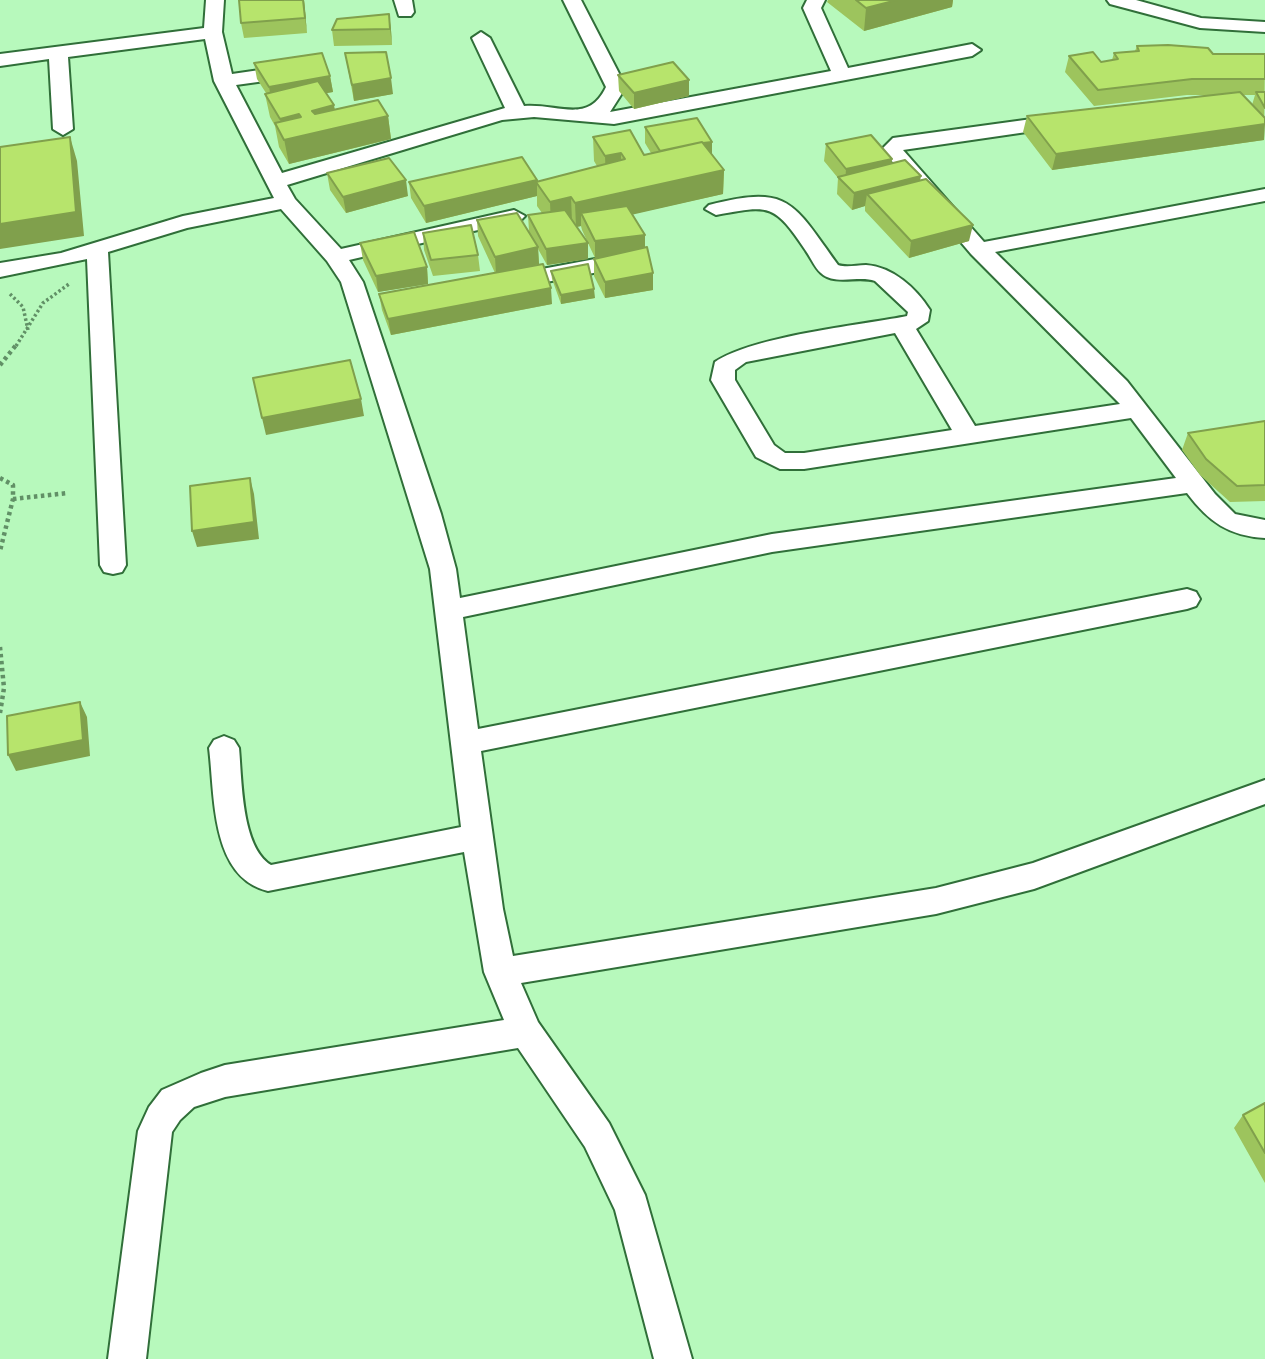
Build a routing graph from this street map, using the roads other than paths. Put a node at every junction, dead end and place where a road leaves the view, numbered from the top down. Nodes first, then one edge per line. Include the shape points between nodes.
1 (215, 0) edge
2 (572, 0) edge
3 (816, 0) edge
4 (1116, 0) edge
5 (1265, 27) edge
6 (212, 32) junction
7 (481, 38) dead end
8 (972, 50) dead end
9 (58, 54) junction
10 (0, 60) edge
11 (312, 68) edge
12 (842, 75) junction
13 (225, 82) junction
14 (517, 112) junction
15 (589, 118) junction
16 (1077, 119) edge
17 (62, 129) dead end
18 (282, 191) junction
19 (1265, 195) edge
20 (716, 209) dead end
21 (514, 216) edge
22 (979, 249) junction
23 (97, 256) junction
24 (336, 257) junction
25 (628, 260) edge
26 (0, 270) edge
27 (494, 285) edge
28 (902, 325) junction
29 (1137, 409) junction
30 (967, 435) junction
31 (1193, 484) junction
32 (1265, 529) edge
33 (113, 565) dead end
34 (1187, 599) dead end
35 (449, 610) junction
36 (466, 743) junction
37 (224, 748) dead end
38 (1265, 792) edge
39 (478, 836) junction
40 (500, 972) junction
41 (526, 1032) junction
42 (127, 1359) edge
43 (673, 1359) edge

1 - 6 street
2 - 15 street via 616,87 608,104
3 - 12 street via 812,8
4 - 5 street via 1200,23
6 - 9 street
6 - 13 street
7 - 14 street
8 - 12 street
9 - 10 street
9 - 17 street
11 - 13 street
12 - 15 street via 635,115
13 - 18 street
14 - 15 street
14 - 18 street via 500,114
16 - 22 street via 894,144 894,154
18 - 23 street via 183,222
18 - 24 street
19 - 22 street
20 - 28 street via 763,202 777,205 830,270 839,275 876,273 889,279 919,310 914,322
21 - 24 street
22 - 29 street via 1092,358
23 - 26 street
23 - 33 street
24 - 35 street via 374,308 443,569
25 - 27 street
28 - 30 street
28 - 30 street via 738,357 723,367 723,380 765,452 780,461
29 - 30 street
29 - 31 street
31 - 32 street via 1226,520
31 - 35 street via 772,543
34 - 36 street
35 - 36 street
36 - 39 street
37 - 39 street via 238,848 250,868 266,878
38 - 40 street via 1034,876 936,901
39 - 40 street
40 - 41 street
41 - 42 street via 225,1081 187,1094 165,1108 155,1131
41 - 43 street via 597,1135 632,1207

